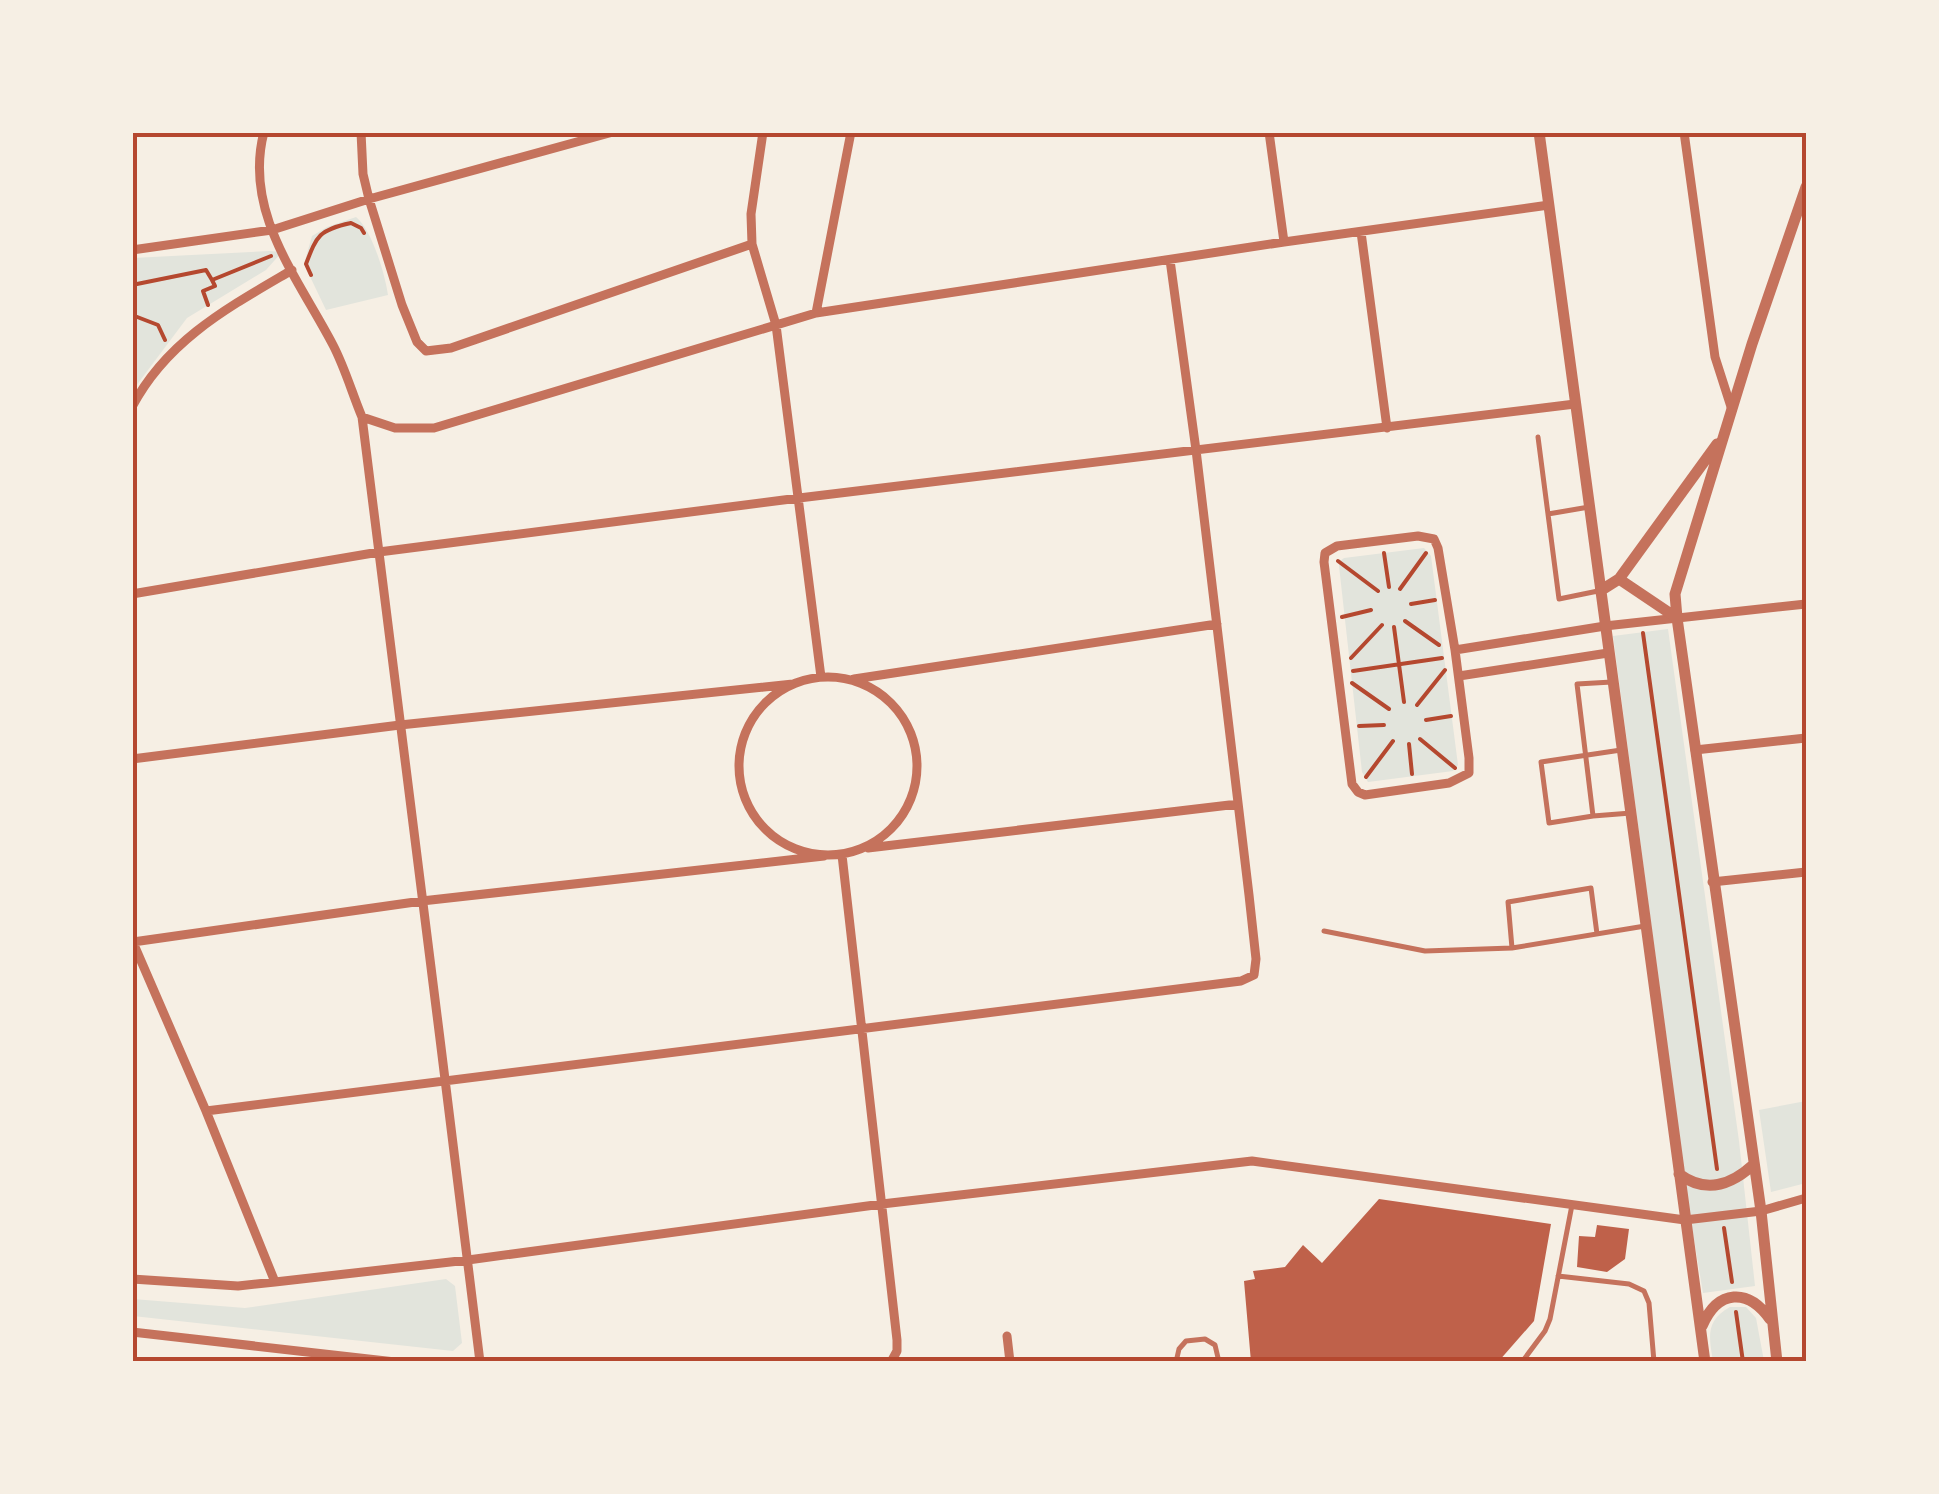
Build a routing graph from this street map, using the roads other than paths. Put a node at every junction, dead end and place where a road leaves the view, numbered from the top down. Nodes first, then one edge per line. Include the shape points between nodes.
1 (264, 132) edge
2 (361, 132) edge
3 (614, 132) edge
4 (763, 132) edge
5 (851, 132) edge
6 (1270, 132) edge
7 (1540, 132) edge
8 (1684, 132) edge
9 (572, 138) edge
10 (1806, 187) edge
11 (369, 199) junction
12 (1549, 205) junction
13 (272, 230) junction
14 (1361, 232) junction
15 (1284, 242) junction
16 (752, 244) junction
17 (132, 250) edge
18 (1170, 260) junction
19 (292, 270) junction
20 (816, 313) junction
21 (776, 325) junction
22 (1575, 404) junction
23 (132, 407) edge
24 (1732, 410) junction
25 (362, 417) junction
26 (1387, 428) junction
27 (1725, 432) junction
28 (1538, 437) dead end
29 (1196, 450) junction
30 (799, 498) junction
31 (1588, 507) junction
32 (1548, 514) junction
33 (379, 552) junction
34 (1618, 579) junction
35 (1600, 591) junction
36 (132, 594) edge
37 (1806, 604) edge
38 (1676, 618) junction
39 (1217, 624) junction
40 (1606, 626) junction
41 (1455, 653) junction
42 (1608, 653) junction
43 (1458, 676) junction
44 (821, 677) junction
45 (851, 680) junction
46 (1612, 682) junction
47 (793, 684) junction
48 (400, 725) junction
49 (1806, 738) edge
50 (1622, 750) junction
51 (1695, 750) junction
52 (1586, 756) junction
53 (132, 759) edge
54 (1238, 804) junction
55 (1631, 812) junction
56 (1593, 816) junction
57 (866, 848) junction
58 (842, 855) junction
59 (824, 856) junction
60 (1806, 872) edge
61 (1712, 882) junction
62 (422, 902) junction
63 (1646, 926) junction
64 (1324, 930) dead end
65 (1597, 934) junction
66 (133, 941) edge
67 (1512, 948) junction
68 (861, 1028) junction
69 (447, 1082) junction
70 (206, 1111) junction
71 (1753, 1166) junction
72 (1680, 1174) junction
73 (1806, 1198) edge
74 (882, 1204) junction
75 (1572, 1205) junction
76 (1761, 1210) junction
77 (1685, 1220) junction
78 (468, 1260) junction
79 (1558, 1276) junction
80 (132, 1280) edge
81 (275, 1282) junction
82 (1772, 1321) junction
83 (1700, 1330) junction
84 (132, 1332) edge
85 (1007, 1336) dead end
86 (892, 1360) edge
87 (395, 1362) edge
88 (480, 1362) edge
89 (1010, 1362) edge
90 (1176, 1362) edge
91 (1219, 1362) edge
92 (1522, 1362) edge
93 (1654, 1362) edge
94 (1705, 1362) edge
95 (1777, 1362) edge

1 - 13 street via 257,166
2 - 11 street
3 - 9 street
4 - 16 street
5 - 20 street
6 - 15 street
7 - 12 street
8 - 24 street via 1715,357
9 - 11 street
10 - 24 street
11 - 13 street
11 - 16 street via 402,305 426,352
12 - 14 street
12 - 22 street
13 - 17 street
13 - 19 street
14 - 15 street
14 - 26 street
15 - 18 street
16 - 21 street
18 - 20 street
18 - 29 street
19 - 23 street via 188,336
19 - 25 street via 335,348
20 - 21 street
21 - 25 street via 434,428 395,428
21 - 30 street
22 - 26 street
22 - 31 street
24 - 27 street
25 - 33 street
26 - 29 street
27 - 34 street
27 - 38 street via 1677,584
28 - 32 lane
29 - 30 street
29 - 39 street
30 - 33 street
30 - 44 street
31 - 32 lane
31 - 35 street
32 - 35 lane via 1559,598
33 - 36 street
33 - 48 street
34 - 35 street
34 - 38 street
35 - 40 street
37 - 38 street
38 - 40 street
38 - 51 street
39 - 45 street
39 - 54 street
40 - 41 street
40 - 42 street
41 - 43 street
41 - 43 street via 1434,539 1382,540 1326,553 1358,792 1449,783 1469,773
42 - 43 street
42 - 46 street
44 - 45 street
44 - 47 street
45 - 57 street via 897,708 918,758 906,811
46 - 50 street
46 - 52 lane via 1576,684
47 - 48 street
47 - 59 street via 764,704 744,734 739,782 760,825 778,841
48 - 53 street
48 - 62 street
49 - 51 street
50 - 52 lane
50 - 55 street
51 - 61 street
52 - 56 lane
52 - 56 lane via 1541,762 1549,823
54 - 57 street
54 - 68 street via 1254,975
55 - 56 lane
55 - 63 street
57 - 58 street
58 - 59 street
58 - 68 street
59 - 62 street
60 - 61 street
61 - 71 street
62 - 66 street
62 - 69 street
63 - 65 lane
63 - 72 street
64 - 67 lane via 1425,951
65 - 67 lane
65 - 67 lane via 1591,888 1558,893 1508,902
66 - 70 street
68 - 69 street
68 - 74 street
69 - 70 street
69 - 78 street
70 - 81 street
71 - 72 street via 1719,1186
71 - 76 street
72 - 77 street
73 - 76 street
74 - 75 street via 1252,1161
74 - 78 street
74 - 86 street via 898,1340
75 - 77 street
75 - 79 lane
76 - 77 street
76 - 82 street
77 - 83 street
78 - 81 street
78 - 88 street
79 - 92 lane via 1546,1331
79 - 93 lane via 1644,1291
80 - 81 street
82 - 83 street via 1762,1307 1734,1296 1714,1305
82 - 95 street
83 - 94 street
84 - 87 street
85 - 89 street
90 - 91 lane via 1186,1342 1205,1339 1215,1345

